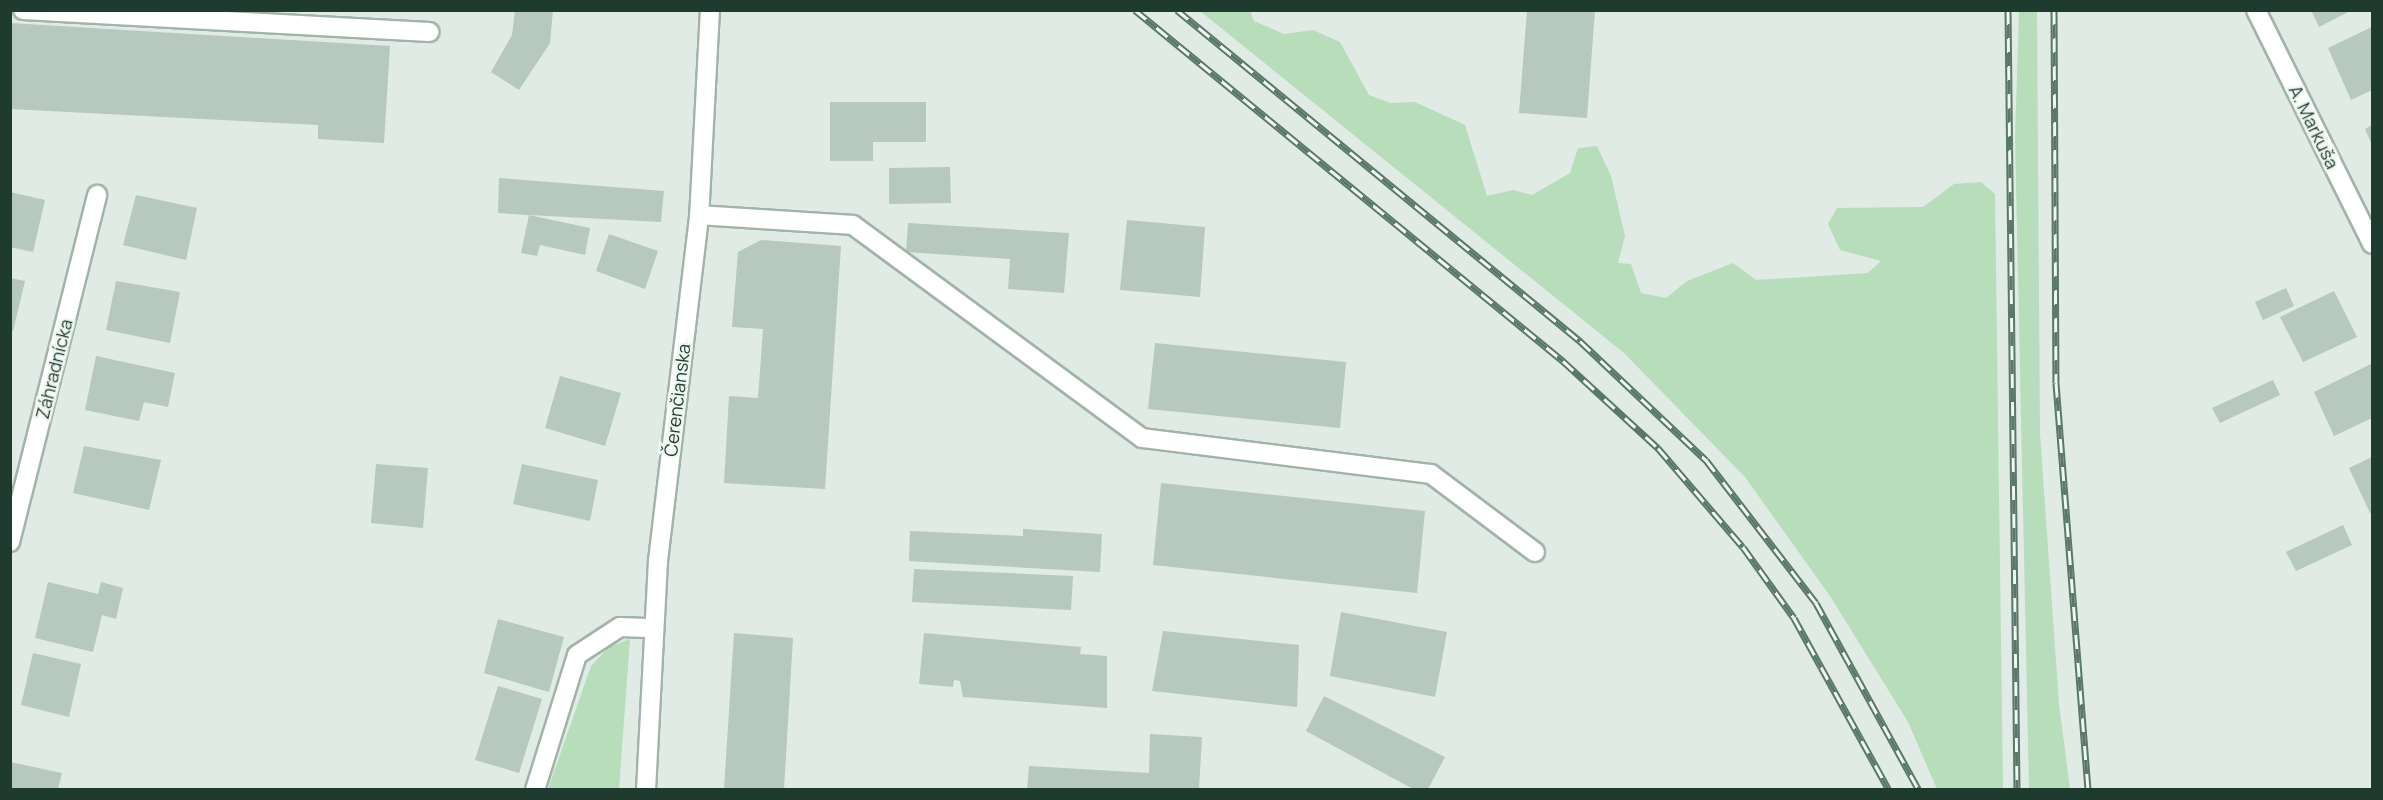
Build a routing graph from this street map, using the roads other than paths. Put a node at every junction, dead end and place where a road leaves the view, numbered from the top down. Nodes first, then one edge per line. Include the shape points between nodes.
1 (23, 10) edge
2 (710, 10) edge
3 (2256, 10) edge
4 (322, 18) edge
5 (429, 32) dead end
6 (97, 195) dead end
7 (699, 215) junction
8 (2373, 244) edge
9 (10, 542) edge
10 (1535, 552) dead end
11 (654, 628) junction
12 (535, 789) edge
13 (646, 789) edge

1 - 4 street
2 - 7 street, Čerenčianska
3 - 8 street, A. Markuša
4 - 5 street
6 - 9 street, Záhradnícka
7 - 10 street via 853,225 1142,438 1431,474
7 - 11 street, Čerenčianska
11 - 12 street via 620,627 577,655
11 - 13 street, Čerenčianska

